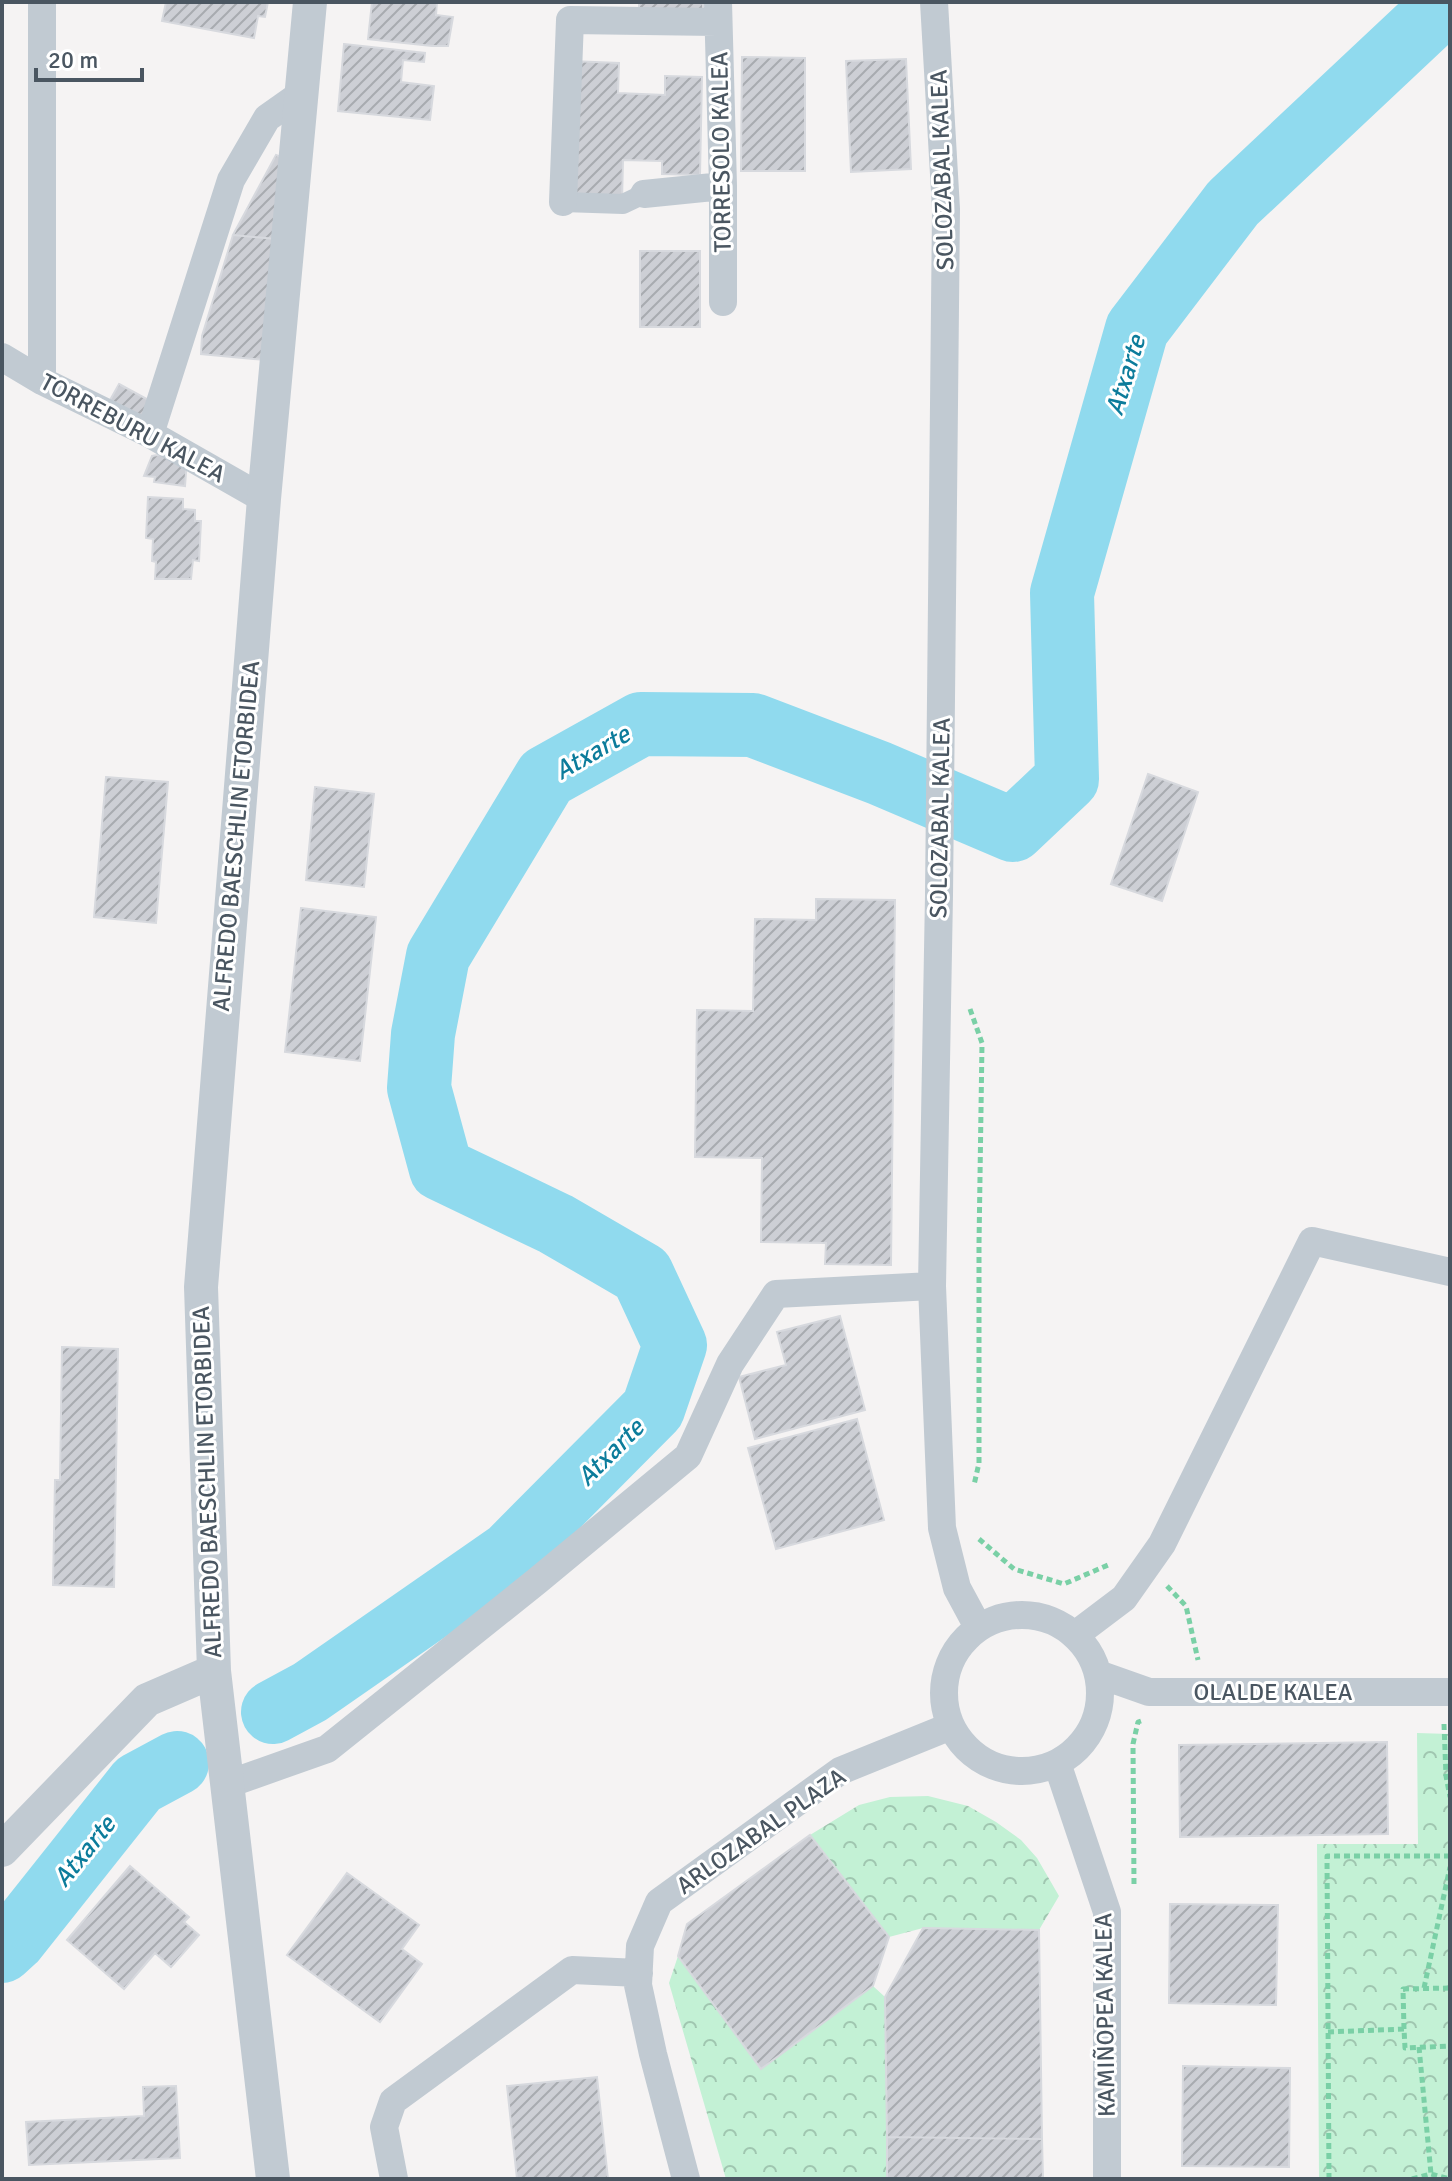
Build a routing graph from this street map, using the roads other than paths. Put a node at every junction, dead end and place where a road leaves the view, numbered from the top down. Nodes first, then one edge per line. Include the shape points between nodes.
1 (42, 2) edge
2 (310, 2) edge
3 (934, 2) edge
4 (718, 12) edge
5 (301, 94) junction
6 (723, 186) junction
7 (644, 194) joint
8 (563, 202) joint
9 (723, 302) dead end
10 (2, 357) edge
11 (42, 381) junction
12 (150, 434) junction
13 (264, 499) junction
14 (1450, 1272) edge
15 (932, 1286) junction
16 (978, 1627) junction
17 (1075, 1635) junction
18 (214, 1671) junction
19 (1098, 1674) junction
20 (1450, 1692) edge
21 (951, 1726) junction
22 (1057, 1763) junction
23 (228, 1784) junction
24 (2, 1850) edge
25 (639, 1973) junction
26 (273, 2179) edge
27 (394, 2179) edge
28 (686, 2179) edge
29 (1107, 2179) edge

1 - 11 street
2 - 5 street, ALFREDO BAESCHLIN ETORBIDEA
3 - 15 street, SOLOZABAL KALEA via 946,209
4 - 6 street, TORRESOLO KALEA
4 - 8 street via 570,20
5 - 12 street via 267,118 231,180
5 - 13 street, ALFREDO BAESCHLIN ETORBIDEA
6 - 7 street
6 - 9 street, TORRESOLO KALEA
7 - 8 street via 623,204
10 - 11 street, TORREBURU KALEA
11 - 12 street, TORREBURU KALEA
12 - 13 street, TORREBURU KALEA
13 - 18 street, ALFREDO BAESCHLIN ETORBIDEA via 201,1287
14 - 17 street via 1312,1241 1162,1544 1124,1598
15 - 16 street, SOLOZABAL KALEA via 942,1528 957,1588
15 - 23 street via 776,1294 730,1364 688,1456 327,1749
16 - 17 street via 1002,1616 1028,1614 1053,1620
16 - 21 street via 961,1642 944,1682
17 - 19 street via 1090,1652
18 - 23 street, ALFREDO BAESCHLIN ETORBIDEA
18 - 24 street via 147,1700
19 - 20 street, OLALDE KALEA via 1149,1692
19 - 22 street via 1101,1700 1094,1726 1079,1748
21 - 22 street via 984,1762 1033,1771
21 - 25 street, ARLOZABAL PLAZA via 840,1771 659,1902 640,1946
22 - 29 street, KAMIÑOPEA KALEA via 1107,1912
23 - 26 street, ALFREDO BAESCHLIN ETORBIDEA
25 - 27 street via 572,1970 393,2101 384,2127
25 - 28 street, ARLOZABAL PLAZA via 653,2054

